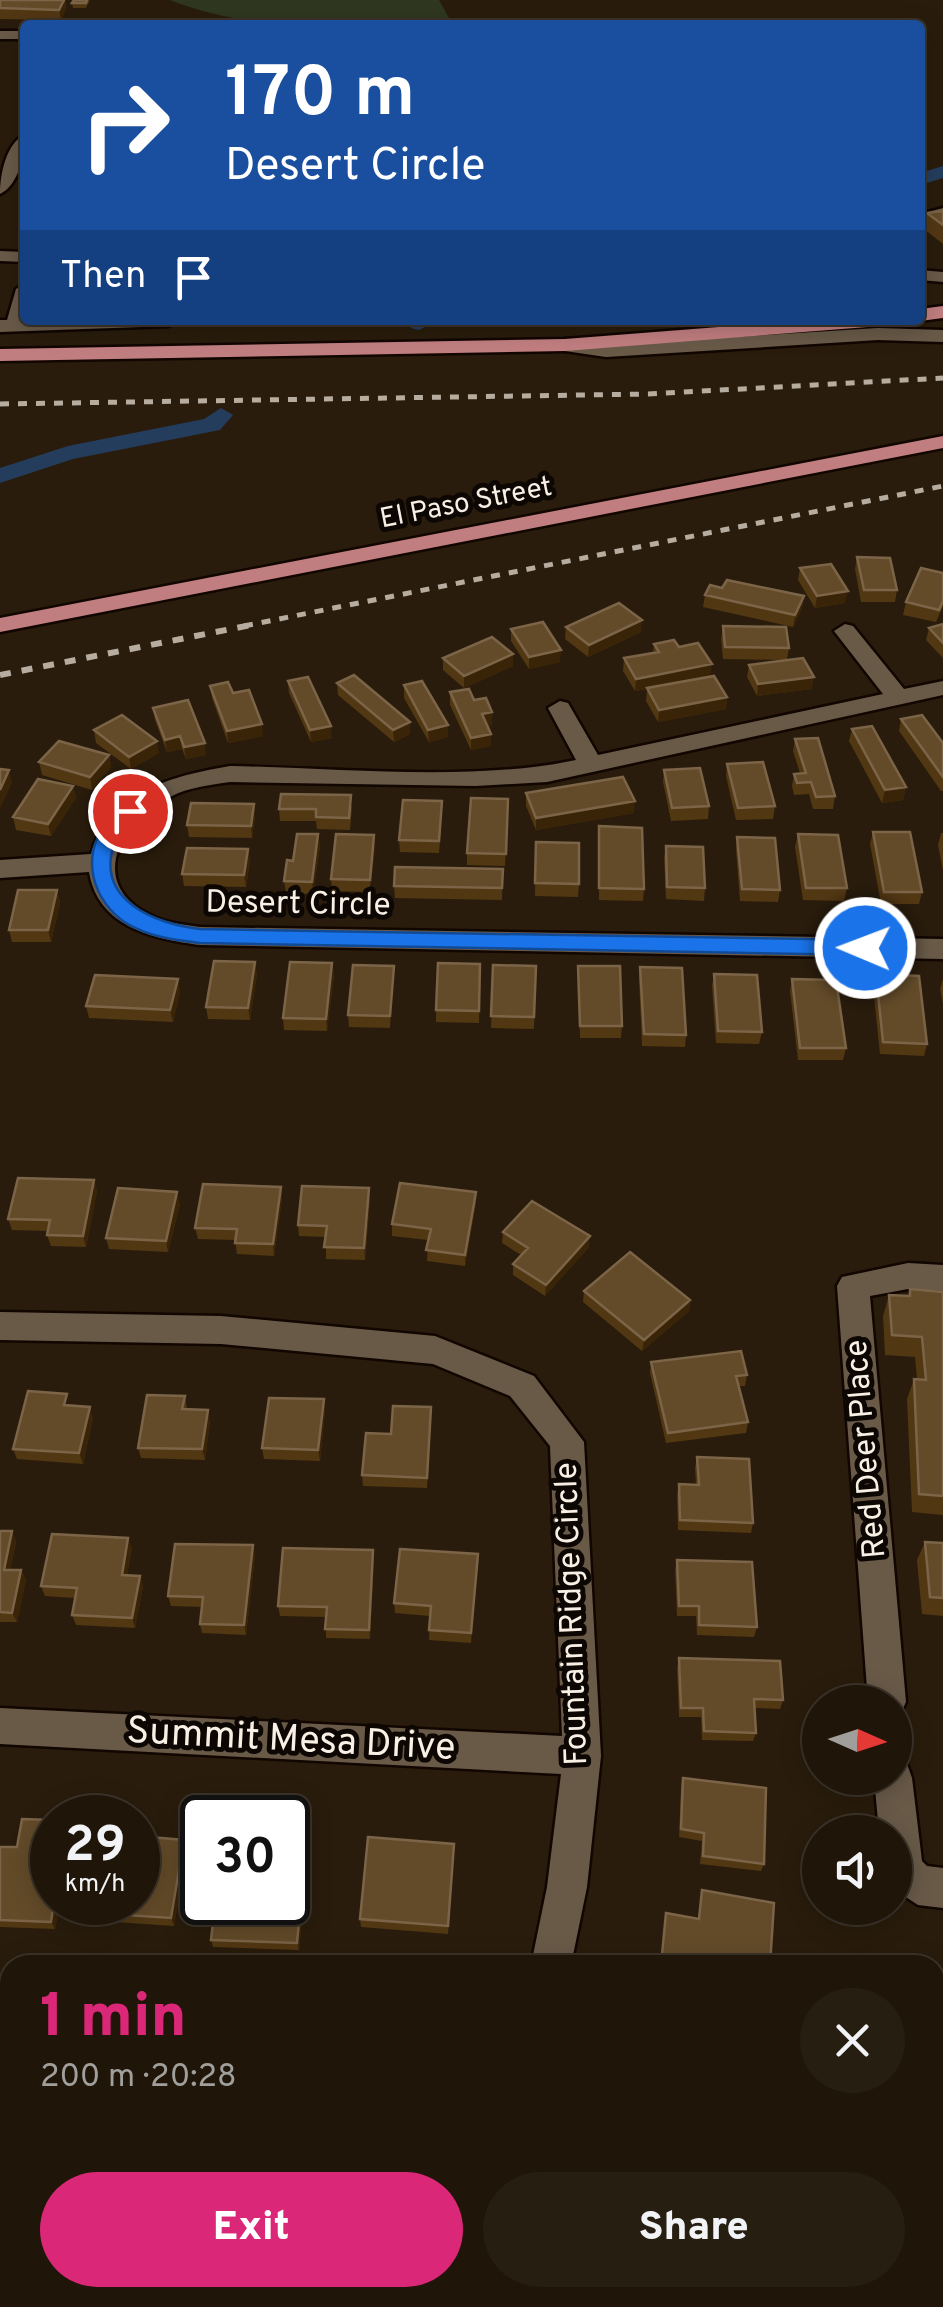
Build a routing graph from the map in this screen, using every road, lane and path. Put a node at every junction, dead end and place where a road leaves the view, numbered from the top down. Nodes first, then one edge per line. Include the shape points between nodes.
1 (13, 161) edge
2 (0, 190) edge
3 (20, 300) edge
4 (35, 325) edge
5 (800, 325) edge
6 (8, 326) edge
7 (943, 336) edge
8 (566, 345) junction
9 (0, 355) edge
10 (943, 442) edge
11 (0, 625) edge
12 (845, 631) dead end
13 (943, 688) edge
14 (899, 698) junction
15 (560, 708) dead end
16 (592, 766) junction
17 (101, 862) junction
18 (0, 870) edge
19 (943, 949) edge
20 (943, 1278) edge
21 (0, 1326) edge
22 (887, 1685) edge
23 (0, 1726) edge
24 (582, 1756) junction
25 (895, 1795) edge
26 (943, 1888) edge
27 (553, 1955) edge

1 - 2 street
3 - 6 street
4 - 6 street
5 - 8 main road
7 - 8 street via 606,351
8 - 9 main road
10 - 11 main road, El Paso Street
12 - 14 street
13 - 14 street
14 - 16 street
15 - 16 street
16 - 17 street via 476,778 230,774 194,780 130,811 107,837
17 - 18 street
17 - 19 street, Desert Circle via 108,896 133,918 164,932 200,936
20 - 22 street, Red Deer Place via 908,1276 853,1286
21 - 24 street, Fountain Ridge Circle via 221,1330 435,1350 522,1386 567,1442
23 - 24 street, Summit Mesa Drive
24 - 27 street, Fountain Ridge Circle
25 - 26 street via 904,1870 918,1885

